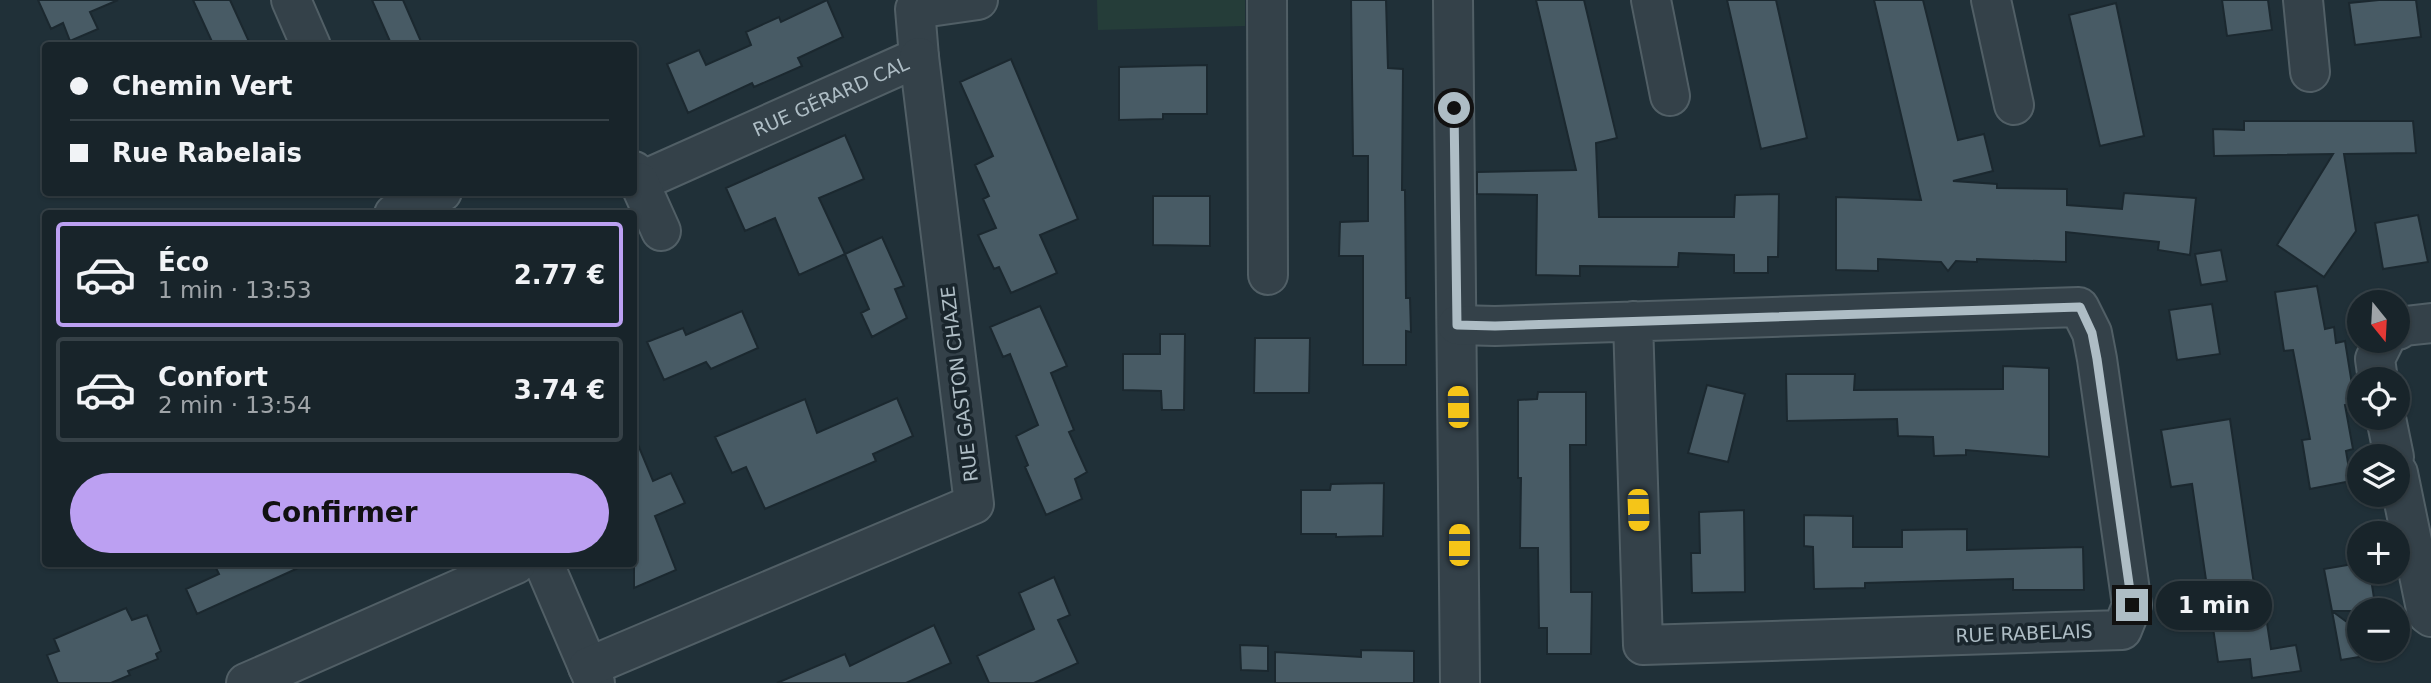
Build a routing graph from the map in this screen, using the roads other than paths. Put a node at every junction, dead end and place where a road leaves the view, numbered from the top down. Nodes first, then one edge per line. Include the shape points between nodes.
1 (291, 0) edge
2 (978, 0) edge
3 (1267, 0) edge
4 (1453, 0) edge
5 (1651, 0) edge
6 (1991, 0) edge
7 (2303, 0) edge
8 (310, 42) edge
9 (919, 57) junction
10 (2310, 72) dead end
11 (1671, 96) dead end
12 (2014, 105) dead end
13 (637, 176) edge
14 (637, 178) edge
15 (433, 196) edge
16 (403, 210) edge
17 (661, 231) dead end
18 (1268, 275) dead end
19 (1633, 321) junction
20 (2431, 323) edge
21 (1457, 325) junction
22 (2410, 325) edge
23 (2405, 507) edge
24 (509, 567) edge
25 (545, 567) edge
26 (2431, 617) edge
27 (591, 675) edge
28 (246, 683) edge
29 (1460, 683) edge

1 - 8 street
2 - 9 street, RUE GÉRARD CAL via 915,9
3 - 18 street
4 - 21 street
5 - 11 street
6 - 12 street
7 - 10 street
9 - 13 street, RUE GÉRARD CAL
9 - 27 street, RUE GASTON CHAZE via 974,504
14 - 17 street, RUE GÉRARD CAL
15 - 16 street
19 - 19 street, RUE RABELAIS via 2080,307 2097,359 2132,605 2122,629 1643,645
19 - 21 street, RUE RABELAIS
20 - 22 street
21 - 29 street
23 - 26 street
24 - 28 street
25 - 27 street

